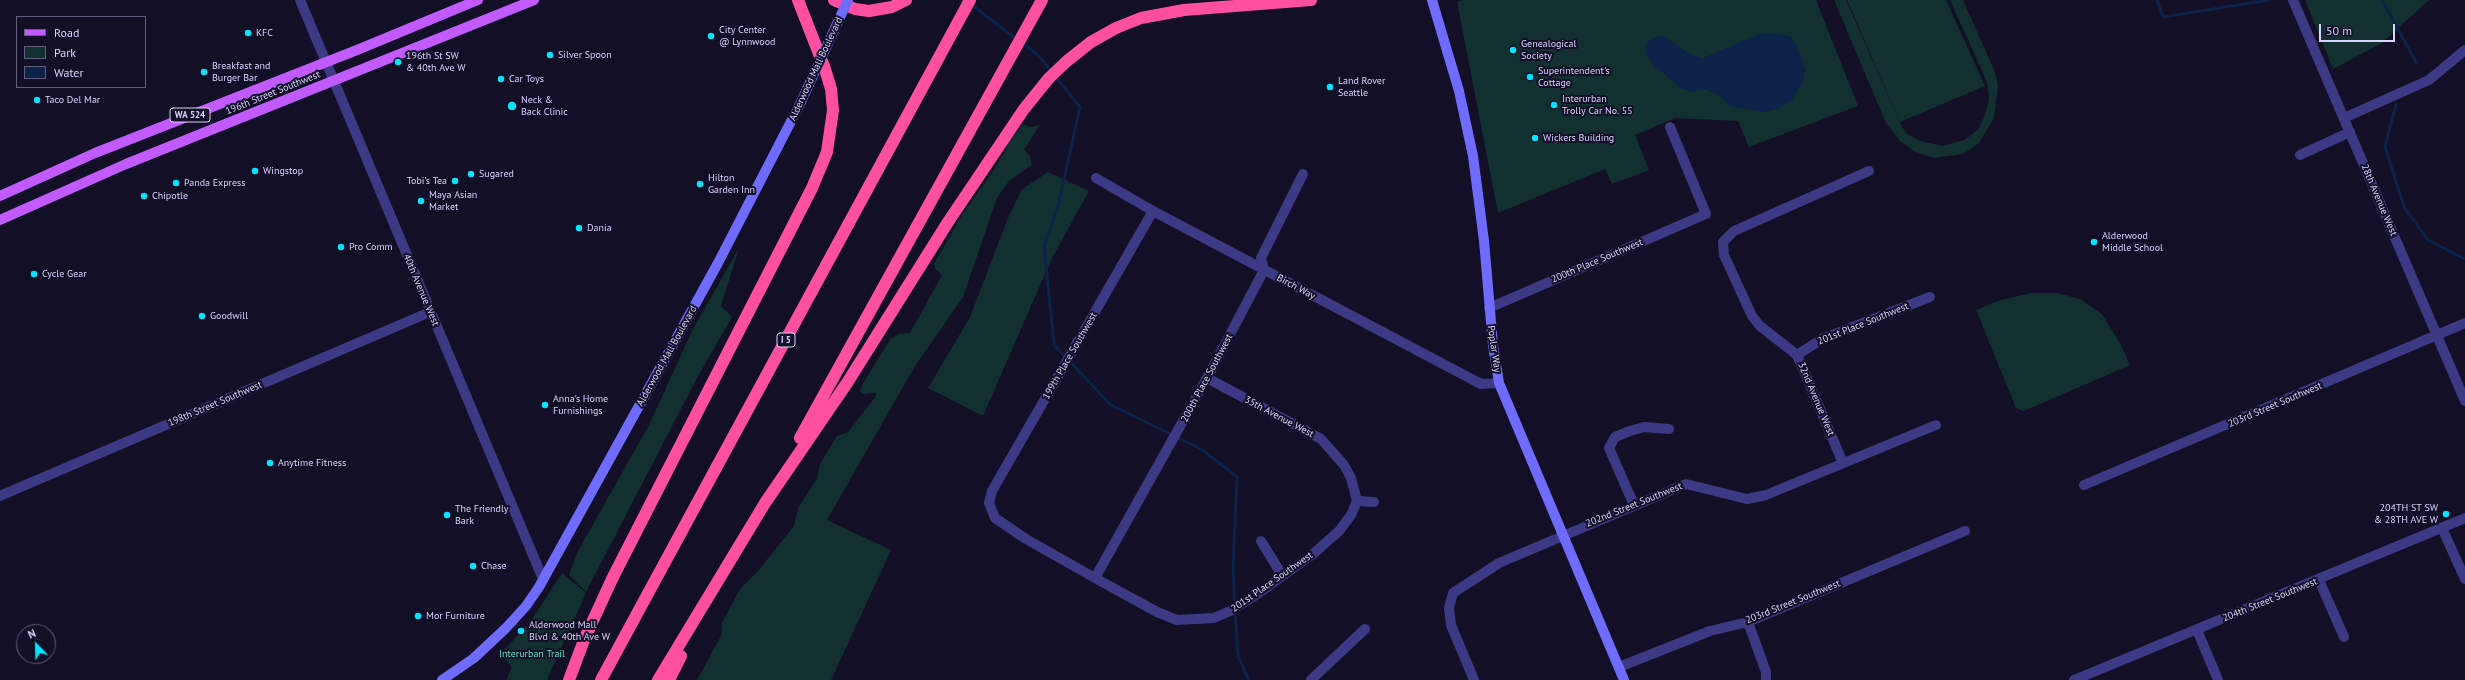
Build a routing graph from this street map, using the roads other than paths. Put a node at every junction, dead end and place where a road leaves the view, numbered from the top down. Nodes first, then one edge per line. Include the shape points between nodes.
1 (300, 0) edge
2 (478, 0) edge
3 (534, 0) edge
4 (798, 0) edge
5 (834, 0) edge
6 (848, 0) edge
7 (906, 0) edge
8 (970, 0) edge
9 (1042, 0) edge
10 (1311, 0) edge
11 (1432, 0) edge
12 (2293, 0) edge
13 (2465, 50) edge
14 (327, 62) junction
15 (335, 81) junction
16 (2344, 118) junction
17 (1670, 127) dead end
18 (2350, 132) junction
19 (2300, 155) dead end
20 (1869, 171) dead end
21 (1303, 174) dead end
22 (1096, 178) dead end
23 (0, 196) edge
24 (1153, 211) junction
25 (0, 220) edge
26 (1264, 270) junction
27 (1930, 297) dead end
28 (1488, 308) junction
29 (430, 312) junction
30 (2465, 323) edge
31 (2436, 336) junction
32 (1797, 355) junction
33 (1207, 378) junction
34 (1499, 383) junction
35 (2465, 401) edge
36 (1936, 424) dead end
37 (1668, 429) dead end
38 (1843, 462) junction
39 (2084, 485) dead end
40 (0, 496) edge
41 (1356, 501) junction
42 (1374, 502) dead end
43 (765, 503) junction
44 (989, 503) joint
45 (1634, 505) junction
46 (2465, 518) edge
47 (2442, 528) junction
48 (1966, 531) dead end
49 (1564, 535) junction
50 (1261, 541) dead end
51 (1282, 575) junction
52 (1095, 578) junction
53 (2465, 578) edge
54 (543, 579) junction
55 (2319, 580) junction
56 (1748, 622) junction
57 (1365, 629) dead end
58 (2197, 630) junction
59 (2344, 637) dead end
60 (1619, 667) junction
61 (442, 680) edge
62 (569, 680) edge
63 (601, 680) edge
64 (658, 680) edge
65 (668, 680) edge
66 (1311, 680) edge
67 (1474, 680) edge
68 (1624, 680) edge
69 (1766, 680) edge
70 (2074, 680) edge
71 (2218, 680) edge

1 - 14 street, 40th Avenue West
2 - 14 main road, 196th Street Southwest / WA 524
3 - 15 main road, 196th Street Southwest / WA 524
4 - 62 highway via 825,69 830,89 833,110 827,152 812,188 619,563
5 - 7 highway via 855,9 870,11 892,7
6 - 54 main road, Alderwood Mall Boulevard, bridge via 801,102 718,263
8 - 63 highway, I 5
9 - 43 highway
10 - 43 highway via 1159,14 1116,28 1091,42 1066,61 1020,115
11 - 28 main road, Poplar Way via 1459,91 1474,156 1484,241
12 - 16 street, 28th Avenue West
13 - 16 street via 2429,80
14 - 15 street, 40th Avenue West
14 - 23 main road, 196th Street Southwest / WA 524 via 120,143
15 - 25 main road, 196th Street Southwest / WA 524 via 119,167
15 - 29 street, 40th Avenue West
16 - 18 street, 28th Avenue West
17 - 28 street, 200th Place Southwest via 1706,214
18 - 19 street
18 - 31 street, 28th Avenue West
20 - 32 street, 32nd Avenue West via 1734,231 1723,242 1724,255 1752,316 1760,326
21 - 26 street, 200th Place Southwest via 1261,258
22 - 24 street, Birch Way
24 - 26 street, Birch Way
24 - 44 street, 199th Place Southwest via 992,491
26 - 33 street, 200th Place Southwest
26 - 34 street, Birch Way via 1481,384
27 - 32 street, 201st Place Southwest via 1822,339
28 - 34 main road, Poplar Way
29 - 40 street, 198th Street Southwest
29 - 54 street, 40th Avenue West
30 - 31 street, 203rd Street Southwest
31 - 35 street, 28th Avenue West
31 - 39 street, 203rd Street Southwest
32 - 38 street, 32nd Avenue West
33 - 41 street, 35th Avenue West via 1321,439 1344,465 1351,478
33 - 52 street, 200th Place Southwest
34 - 49 main road, Poplar Way
36 - 38 street, 202nd Street Southwest
37 - 45 street via 1644,427 1630,431 1615,437 1610,448
38 - 45 street, 202nd Street Southwest via 1766,495 1747,499 1686,484
41 - 42 street
41 - 51 street, 201st Place Southwest via 1351,515 1339,531 1313,554
43 - 64 highway
43 - 65 highway
44 - 52 street, 201st Place Southwest via 994,518
45 - 49 street, 202nd Street Southwest
46 - 47 street, 204th Street Southwest
47 - 53 street
47 - 55 street, 204th Street Southwest
48 - 56 street, 203rd Street Southwest
49 - 60 main road, Poplar Way
49 - 67 street, 202nd Street Southwest via 1499,563 1453,593 1449,608 1451,625
50 - 51 street
51 - 52 street, 201st Place Southwest via 1230,611 1214,618 1200,620 1178,620 1157,612
54 - 61 main road, Alderwood Mall Boulevard via 526,606 506,628 474,658
55 - 58 street, 204th Street Southwest
55 - 59 street
56 - 60 street, 203rd Street Southwest via 1710,631
56 - 69 street via 1766,672
57 - 66 street
58 - 70 street, 204th Street Southwest
58 - 71 street
60 - 68 main road, Poplar Way

